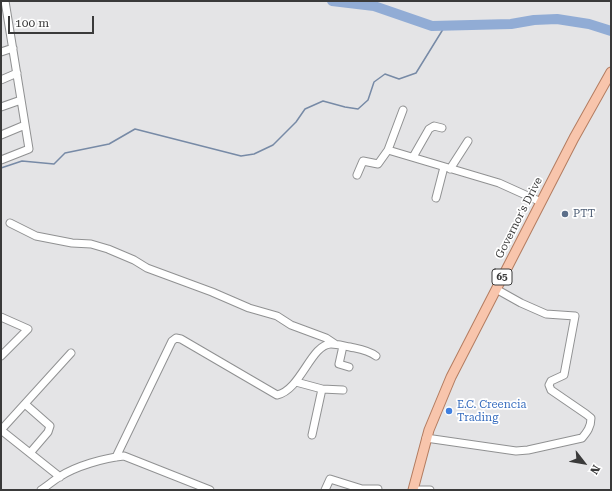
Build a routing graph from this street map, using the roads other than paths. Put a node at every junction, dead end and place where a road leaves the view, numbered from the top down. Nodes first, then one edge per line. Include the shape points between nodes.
1 (5, 1) edge
2 (9, 23) junction
3 (1, 25) edge
4 (13, 48) junction
5 (1, 52) edge
6 (611, 72) edge
7 (17, 74) junction
8 (1, 80) edge
9 (21, 100) junction
10 (1, 107) edge
11 (403, 110) dead end
12 (25, 125) junction
13 (442, 128) dead end
14 (1, 135) edge
15 (468, 141) dead end
16 (388, 150) junction
17 (413, 157) junction
18 (1, 160) edge
19 (447, 168) junction
20 (357, 175) dead end
21 (436, 198) dead end
22 (541, 202) junction
23 (10, 223) dead end
24 (496, 289) junction
25 (1, 316) edge
26 (335, 344) junction
27 (343, 346) junction
28 (71, 353) dead end
29 (1, 356) edge
30 (376, 356) dead end
31 (349, 367) dead end
32 (296, 382) junction
33 (322, 389) junction
34 (343, 390) dead end
35 (25, 404) junction
36 (1, 430) edge
37 (312, 436) dead end
38 (426, 438) junction
39 (30, 453) junction
40 (116, 456) junction
41 (60, 477) junction
42 (378, 489) dead end
43 (42, 490) edge
44 (210, 490) edge
45 (325, 490) edge
46 (413, 490) edge
47 (430, 490) edge

1 - 2 street
2 - 3 street
2 - 4 street
4 - 5 street
4 - 7 street
6 - 22 main road, Governor's Drive / 65
7 - 8 street
7 - 9 street
9 - 10 street
9 - 12 street
11 - 16 street
12 - 14 street
12 - 18 street via 29,149
13 - 17 street via 431,127
15 - 19 street
16 - 17 street
16 - 20 street via 378,164 362,161
17 - 19 street
19 - 21 street
19 - 22 street via 499,183
22 - 24 main road, Governor's Drive / 65
23 - 26 street via 36,236 108,249 147,268 249,308 277,316 291,325
24 - 38 main road, Governor's Drive / 65 via 451,377
24 - 38 street via 546,314 575,316 564,375 549,385 551,390 591,418 591,424 582,438 528,450 505,450
25 - 29 street via 28,329
26 - 27 street
26 - 32 street via 326,345 317,352
27 - 30 street via 372,352
27 - 31 street via 339,363
28 - 35 street
32 - 33 street
32 - 40 street via 280,395 274,395 176,338 172,340
33 - 34 street
33 - 37 street
35 - 36 street
35 - 39 street via 50,426
36 - 39 street
38 - 46 main road, Governor's Drive / 65
39 - 41 street
40 - 41 street
40 - 44 street via 124,456
41 - 43 street
42 - 45 street via 362,489 330,479
46 - 47 street

